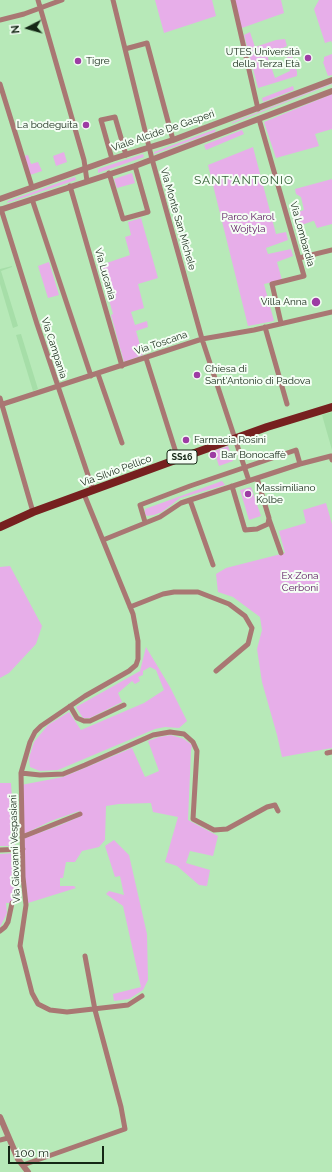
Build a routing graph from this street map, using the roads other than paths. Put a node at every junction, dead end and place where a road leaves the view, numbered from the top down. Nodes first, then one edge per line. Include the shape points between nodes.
1 (38, 0) edge
2 (62, 0) edge
3 (113, 0) edge
4 (233, 0) edge
5 (40, 8) junction
6 (0, 20) edge
7 (125, 49) junction
8 (332, 80) edge
9 (0, 84) edge
10 (332, 91) edge
11 (258, 109) junction
12 (259, 119) junction
13 (173, 140) junction
14 (149, 148) junction
15 (126, 155) junction
16 (112, 159) junction
17 (152, 159) junction
18 (135, 166) junction
19 (84, 169) junction
20 (109, 174) junction
21 (87, 181) junction
22 (70, 186) junction
23 (32, 187) junction
24 (32, 199) junction
25 (0, 200) edge
26 (0, 210) edge
27 (332, 250) edge
28 (299, 258) junction
29 (332, 312) edge
30 (281, 323) junction
31 (265, 327) junction
32 (202, 339) junction
33 (146, 358) junction
34 (122, 366) junction
35 (98, 374) junction
36 (91, 376) junction
37 (58, 387) junction
38 (0, 398) edge
39 (287, 404) dead end
40 (1, 405) edge
41 (332, 407) edge
42 (235, 439) junction
43 (122, 443) dead end
44 (178, 459) junction
45 (332, 460) edge
46 (300, 464) junction
47 (244, 467) junction
48 (257, 478) junction
49 (249, 481) junction
50 (232, 486) junction
51 (93, 490) junction
52 (84, 494) junction
53 (190, 500) junction
54 (33, 512) junction
55 (269, 518) junction
56 (145, 522) junction
57 (0, 527) edge
58 (103, 540) junction
59 (281, 554) dead end
60 (213, 565) dead end
61 (130, 608) junction
62 (216, 671) dead end
63 (124, 705) dead end
64 (70, 706) junction
65 (21, 773) junction
66 (278, 811) dead end
67 (80, 814) dead end
68 (22, 837) junction
69 (23, 849) junction
70 (0, 850) edge
71 (12, 903) dead end
72 (0, 931) edge
73 (85, 956) dead end
74 (142, 996) dead end
75 (95, 1010) junction
76 (0, 1117) edge
77 (8, 1138) junction
78 (0, 1140) edge
79 (23, 1165) junction
80 (28, 1172) edge

1 - 5 street
2 - 5 street
3 - 7 street, Via Monte San Michele
4 - 11 street
5 - 6 street
5 - 19 street via 84,160
7 - 13 street via 147,43
7 - 14 street, Via Monte San Michele
8 - 11 street, Viale Alcide De Gasperi
9 - 23 street
10 - 12 street, Viale Alcide De Gasperi
11 - 13 street, Viale Alcide De Gasperi
12 - 17 street, Viale Alcide De Gasperi
12 - 28 street, Via Lombardia
13 - 14 street, Viale Alcide De Gasperi
14 - 15 street, Viale Alcide De Gasperi
14 - 17 street, Via Monte San Michele
15 - 16 street, Viale Alcide De Gasperi
15 - 16 street via 115,117 102,120
16 - 19 street, Viale Alcide De Gasperi
17 - 18 street, Viale Alcide De Gasperi
17 - 32 street, Via Monte San Michele
18 - 20 street, Viale Alcide De Gasperi
18 - 20 street via 148,212 142,214 123,219
19 - 21 street
19 - 23 street, Viale Alcide De Gasperi
20 - 21 street, Viale Alcide De Gasperi
21 - 22 street, Viale Alcide De Gasperi
22 - 24 street, Viale Alcide De Gasperi
22 - 34 street, Via Lucania
23 - 25 street, Viale Alcide De Gasperi
24 - 26 street, Viale Alcide De Gasperi
24 - 36 street
26 - 37 street, Via Campania
27 - 28 street
28 - 30 street, Via Lombardia via 304,276 272,284
29 - 30 street, Via Toscana
30 - 31 street, Via Toscana
31 - 32 street, Via Toscana
31 - 39 street
32 - 33 street, Via Toscana
32 - 42 street, Via Monte San Michele
33 - 34 street, Via Toscana
33 - 44 street
34 - 35 street, Via Toscana
35 - 36 street, Via Toscana
35 - 43 street
36 - 37 street, Via Toscana
37 - 40 street, Via Toscana
37 - 51 street, Via Campania
38 - 40 street
40 - 54 street
41 - 42 main road, Via Silvio Pellico / SS16
42 - 44 main road, Via Silvio Pellico / SS16
42 - 47 street, Via Monte San Michele
44 - 51 main road, Via Silvio Pellico / SS16
45 - 46 street via 331,456
46 - 47 street via 296,450
46 - 48 street
47 - 49 street, Via Monte San Michele
47 - 56 street via 140,505
48 - 49 street
48 - 55 street
49 - 50 street
50 - 53 street
50 - 55 street via 245,530 257,529 268,524
51 - 52 main road, Via Silvio Pellico / SS16
52 - 54 main road, Via Silvio Pellico / SS16
52 - 58 street
53 - 56 street via 160,517
53 - 60 street
54 - 57 main road, Via Silvio Pellico / SS16
55 - 59 street
56 - 58 street
58 - 61 street
61 - 62 street via 163,594 198,592 229,604 246,616 252,628 248,644
61 - 64 street, Via Giovanni Vespasiani via 138,641 139,656 136,665
63 - 64 street via 90,721 77,718
64 - 65 street, Via Giovanni Vespasiani via 44,722 35,732
65 - 66 street via 63,774 153,735 170,732 184,734 193,742 197,751 193,819 214,830 227,829 267,807 275,805
65 - 68 street, Via Giovanni Vespasiani
67 - 68 street
68 - 69 street, Via Giovanni Vespasiani
69 - 70 street
69 - 75 street, Via Giovanni Vespasiani via 26,905 20,946 32,993 38,1004 50,1010
71 - 72 street via 8,922
73 - 75 street
74 - 75 street, Via Giovanni Vespasiani via 128,1005
75 - 79 street via 125,1129
76 - 77 street
77 - 78 street
77 - 79 street
79 - 80 street

